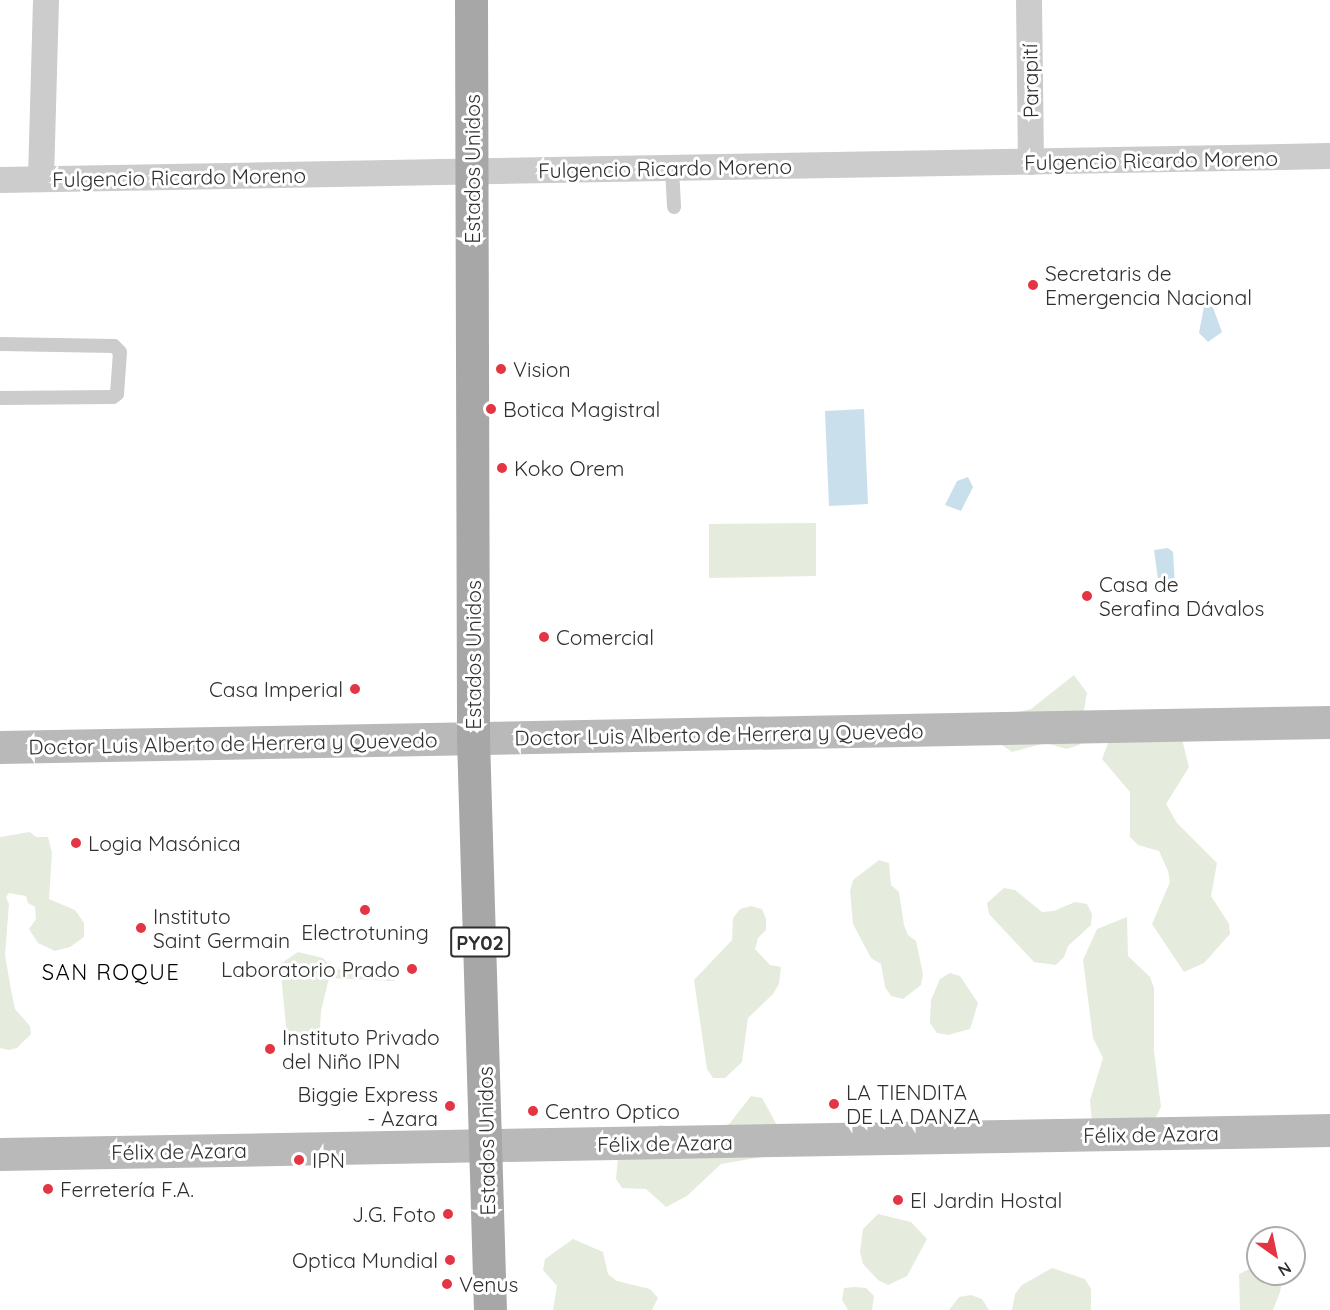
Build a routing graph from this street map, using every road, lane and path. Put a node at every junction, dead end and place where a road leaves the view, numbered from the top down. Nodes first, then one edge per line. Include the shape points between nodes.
1 (46, 0) edge
2 (471, 0) edge
3 (1029, 0) edge
4 (1330, 156) edge
5 (1031, 162) junction
6 (672, 168) junction
7 (473, 171) junction
8 (41, 179) junction
9 (0, 180) edge
10 (674, 207) dead end
11 (0, 344) edge
12 (0, 398) edge
13 (1330, 722) edge
14 (473, 738) junction
15 (0, 747) edge
16 (1330, 1130) edge
17 (487, 1147) junction
18 (0, 1154) edge
19 (490, 1310) edge

1 - 8 street
2 - 7 main road, Estados Unidos
3 - 5 street, Parapití
4 - 5 street, Fulgencio Ricardo Moreno
5 - 6 street, Fulgencio Ricardo Moreno
6 - 7 street, Fulgencio Ricardo Moreno
6 - 10 lane
7 - 8 street, Fulgencio Ricardo Moreno
7 - 14 main road, Estados Unidos
8 - 9 street, Fulgencio Ricardo Moreno
11 - 12 lane via 114,346 120,352 117,394 113,397
13 - 14 street, Doctor Luis Alberto de Herrera y Quevedo
14 - 15 street, Doctor Luis Alberto de Herrera y Quevedo
14 - 17 main road, Estados Unidos / PY02
16 - 17 street, Félix de Azara
17 - 18 street, Félix de Azara
17 - 19 main road, Estados Unidos / PY02

